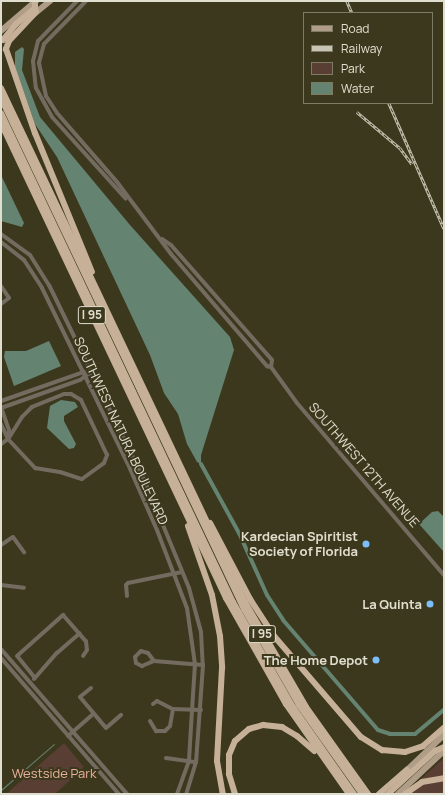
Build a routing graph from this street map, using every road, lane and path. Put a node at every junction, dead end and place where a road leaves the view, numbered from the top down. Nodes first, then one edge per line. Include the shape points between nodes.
1 (36, 1) edge
2 (50, 1) edge
3 (77, 1) edge
4 (86, 1) edge
5 (36, 12) junction
6 (1, 31) edge
7 (2, 41) edge
8 (1, 48) edge
9 (10, 64) junction
10 (1, 88) edge
11 (1, 98) edge
12 (1, 113) edge
13 (1, 123) edge
14 (133, 204) junction
15 (1, 234) edge
16 (160, 237) junction
17 (1, 242) edge
18 (1, 286) edge
19 (97, 289) junction
20 (1, 304) edge
21 (271, 367) junction
22 (82, 372) junction
23 (90, 372) junction
24 (84, 377) junction
25 (51, 383) junction
26 (54, 389) junction
27 (26, 392) junction
28 (28, 398) junction
29 (1, 401) edge
30 (1, 407) edge
31 (1, 424) edge
32 (8, 440) junction
33 (1, 444) edge
34 (182, 507) junction
35 (200, 510) junction
36 (1, 545) edge
37 (24, 552) dead end
38 (182, 572) junction
39 (175, 574) junction
40 (444, 575) edge
41 (1, 585) edge
42 (24, 588) dead end
43 (127, 596) dead end
44 (80, 634) junction
45 (1, 649) edge
46 (83, 656) dead end
47 (1, 658) edge
48 (154, 662) junction
49 (195, 664) junction
50 (203, 665) junction
51 (35, 678) junction
52 (30, 682) junction
53 (26, 687) junction
54 (91, 688) dead end
55 (153, 704) dead end
56 (173, 710) junction
57 (192, 710) junction
58 (200, 710) junction
59 (93, 714) junction
60 (121, 715) dead end
61 (150, 721) dead end
62 (444, 728) edge
63 (73, 732) junction
64 (444, 735) edge
65 (68, 736) junction
66 (444, 747) edge
67 (444, 751) edge
68 (166, 758) dead end
69 (324, 760) junction
70 (189, 761) junction
71 (196, 762) junction
72 (407, 770) junction
73 (444, 778) edge
74 (365, 793) edge
75 (119, 794) edge
76 (127, 794) edge
77 (177, 794) edge
78 (186, 794) edge
79 (223, 794) edge
80 (234, 794) edge
81 (349, 794) edge
82 (354, 794) edge
83 (379, 794) edge
84 (386, 794) edge
85 (398, 794) edge
86 (405, 794) edge

1 - 6 main road
1 - 7 highway via 34,8
2 - 5 main road
3 - 14 street, SOUTHWEST 12TH AVENUE via 38,42 33,61 36,88 52,117 112,186
4 - 14 street, SOUTHWEST 12TH AVENUE via 44,44 39,63 42,85 57,113
5 - 7 main road
5 - 9 highway via 7,44
8 - 9 highway
9 - 19 highway via 89,262
10 - 19 highway, I 95
11 - 74 highway via 236,593 292,693
12 - 82 highway via 233,602 290,701
13 - 34 highway, I 95
14 - 16 street, SOUTHWEST 12TH AVENUE
15 - 23 street, SOUTHWEST NATURA BOULEVARD via 22,247 37,264
16 - 21 street, SOUTHWEST 12TH AVENUE via 170,254 267,366
16 - 21 street, SOUTHWEST 12TH AVENUE via 171,245 272,360
17 - 22 street, SOUTHWEST NATURA BOULEVARD via 17,253 31,268
18 - 20 street via 9,298
19 - 35 highway, I 95
21 - 40 street, SOUTHWEST 12TH AVENUE via 302,408
22 - 23 street
22 - 24 street, SOUTHWEST NATURA BOULEVARD
22 - 25 street
23 - 24 street
23 - 38 street, SOUTHWEST NATURA BOULEVARD via 144,479
24 - 26 street
24 - 39 street, SOUTHWEST NATURA BOULEVARD via 127,462
25 - 26 street
25 - 27 street
26 - 28 street
27 - 28 street
27 - 29 street
28 - 30 street
30 - 32 street via 9,430
31 - 32 street
32 - 32 street via 35,468 60,472 77,479 104,463 108,454 81,400 71,394 58,396 32,407 22,417
32 - 33 street
34 - 69 highway, I 95 via 245,634 286,704
34 - 79 highway via 212,596 220,632 222,668 217,761
35 - 62 highway via 214,528 250,599 274,636 361,737 378,748 405,752 426,745
35 - 74 highway, I 95 via 271,650
36 - 37 street via 13,537
38 - 39 street
38 - 50 street, SOUTHWEST NATURA BOULEVARD via 199,626
39 - 43 street via 128,583
39 - 49 street, SOUTHWEST NATURA BOULEVARD via 188,608
41 - 42 street
44 - 46 street via 87,647
44 - 51 street via 57,653
44 - 51 street via 63,615 18,654 18,659
45 - 52 street
47 - 53 street
48 - 48 street via 148,653 140,651 135,657 138,666
48 - 49 street
49 - 50 street
49 - 57 street, SOUTHWEST NATURA BOULEVARD
50 - 58 street, SOUTHWEST NATURA BOULEVARD
51 - 52 street
52 - 53 street
52 - 63 street
53 - 65 street
54 - 59 street via 80,697
55 - 56 street via 161,702
56 - 57 street
56 - 61 street via 170,726 165,731 156,731
57 - 58 street
57 - 70 street, SOUTHWEST NATURA BOULEVARD
58 - 71 street, SOUTHWEST NATURA BOULEVARD
59 - 60 street via 106,728
59 - 63 street
63 - 65 street
63 - 76 street
64 - 72 main road
65 - 75 street
66 - 84 highway via 435,751
67 - 85 main road
68 - 70 street
69 - 80 highway via 286,729 267,724 252,728 235,741 229,755 228,774
69 - 81 highway, I 95
70 - 71 street
70 - 77 street, SOUTHWEST NATURA BOULEVARD
71 - 78 street, SOUTHWEST NATURA BOULEVARD
72 - 83 highway
72 - 84 main road
73 - 86 highway via 422,782

